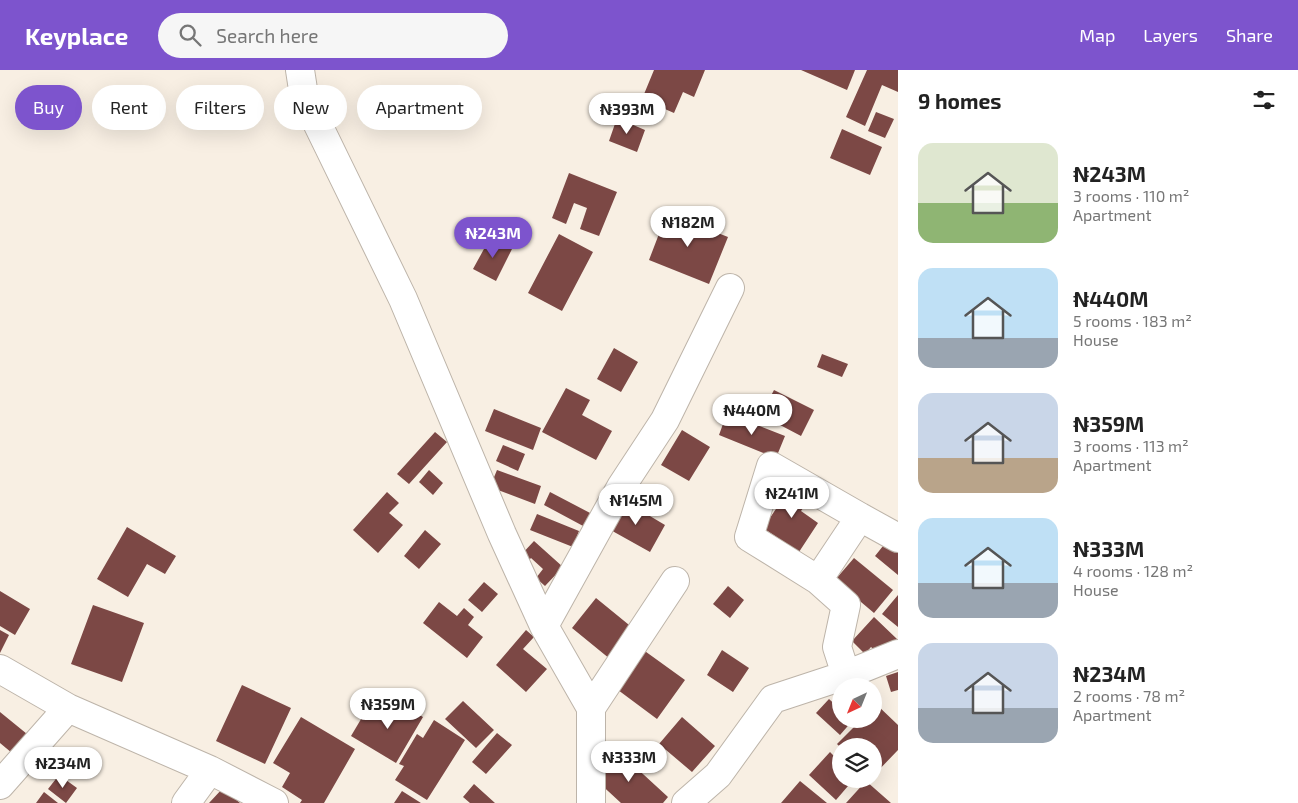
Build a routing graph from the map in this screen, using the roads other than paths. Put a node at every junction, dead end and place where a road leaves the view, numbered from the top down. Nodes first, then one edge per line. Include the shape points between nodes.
1 (300, 70) edge
2 (730, 288) dead end
3 (860, 516) junction
4 (898, 538) edge
5 (818, 580) junction
6 (675, 581) dead end
7 (544, 626) junction
8 (898, 654) edge
9 (0, 669) edge
10 (846, 675) junction
11 (68, 708) junction
12 (591, 708) junction
13 (210, 770) junction
14 (0, 785) edge
15 (186, 803) edge
16 (274, 803) edge
17 (591, 803) edge
18 (686, 803) edge

1 - 7 street via 304,96 403,299
2 - 7 street via 665,420 621,487
3 - 4 street
3 - 5 street
3 - 5 street via 771,466 749,537
5 - 10 street via 846,605 837,647
6 - 12 street
7 - 12 street
8 - 10 street
9 - 11 street
10 - 18 street via 773,699 718,775
11 - 13 street
11 - 14 street
12 - 17 street
13 - 15 street
13 - 16 street

